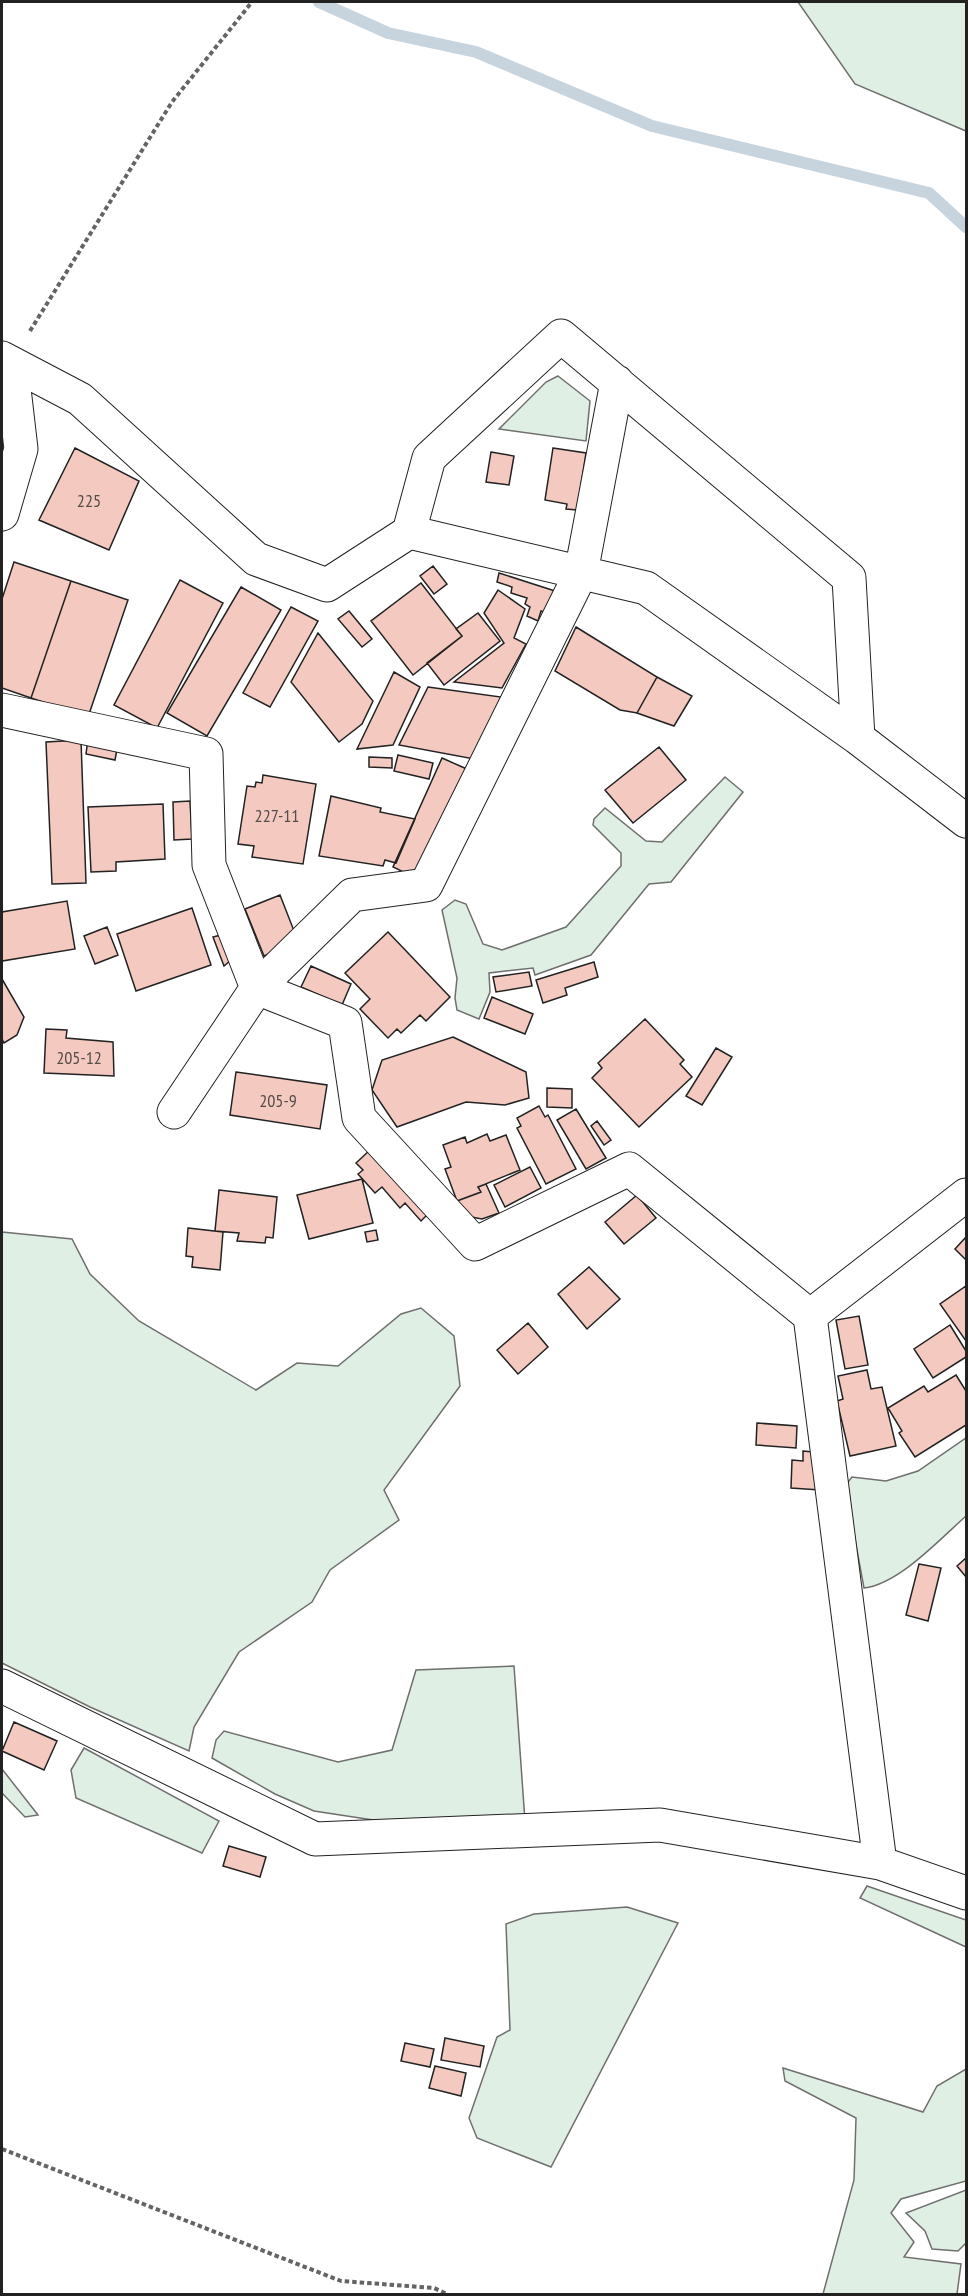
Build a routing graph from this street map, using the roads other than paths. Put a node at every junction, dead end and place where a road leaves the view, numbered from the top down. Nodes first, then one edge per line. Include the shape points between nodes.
1 (6, 360) edge
2 (616, 382) junction
3 (2, 514) edge
4 (409, 532) junction
5 (581, 573) junction
6 (2, 710) edge
7 (858, 738) junction
8 (966, 820) edge
9 (257, 988) junction
10 (174, 1112) dead end
11 (966, 1195) edge
12 (810, 1316) junction
13 (2, 1686) edge
14 (880, 1863) junction
15 (966, 1893) edge

1 - 3 street via 21,449
1 - 4 street via 80,399 256,559 327,585
2 - 4 street via 561,336 429,458
2 - 5 street
2 - 7 street via 849,579
4 - 5 street
5 - 7 street via 646,588
5 - 9 street via 426,885 352,896
6 - 9 street via 206,754 209,865
7 - 8 street
9 - 10 street
9 - 12 street via 345,1023 359,1118 475,1244 629,1169
11 - 12 street
12 - 14 street
13 - 14 street via 315,1839 660,1825
14 - 15 street

